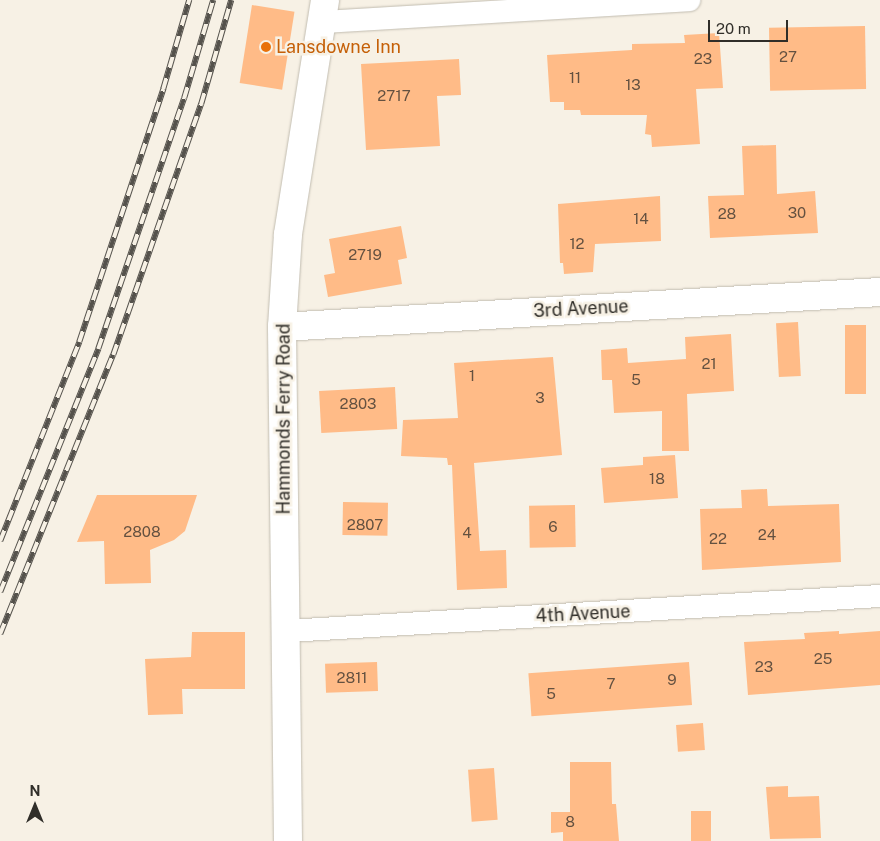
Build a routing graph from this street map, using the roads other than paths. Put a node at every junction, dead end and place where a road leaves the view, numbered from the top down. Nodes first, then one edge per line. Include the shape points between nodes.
1 (689, 0) edge
2 (324, 11) edge
3 (880, 292) edge
4 (282, 326) junction
5 (880, 596) edge
6 (287, 631) junction
7 (288, 841) edge

1 - 2 street
2 - 4 street, Hammonds Ferry Road via 288,234
3 - 4 street, 3rd Avenue
4 - 6 street, Hammonds Ferry Road
5 - 6 street, 4th Avenue
6 - 7 street, Hammonds Ferry Road

